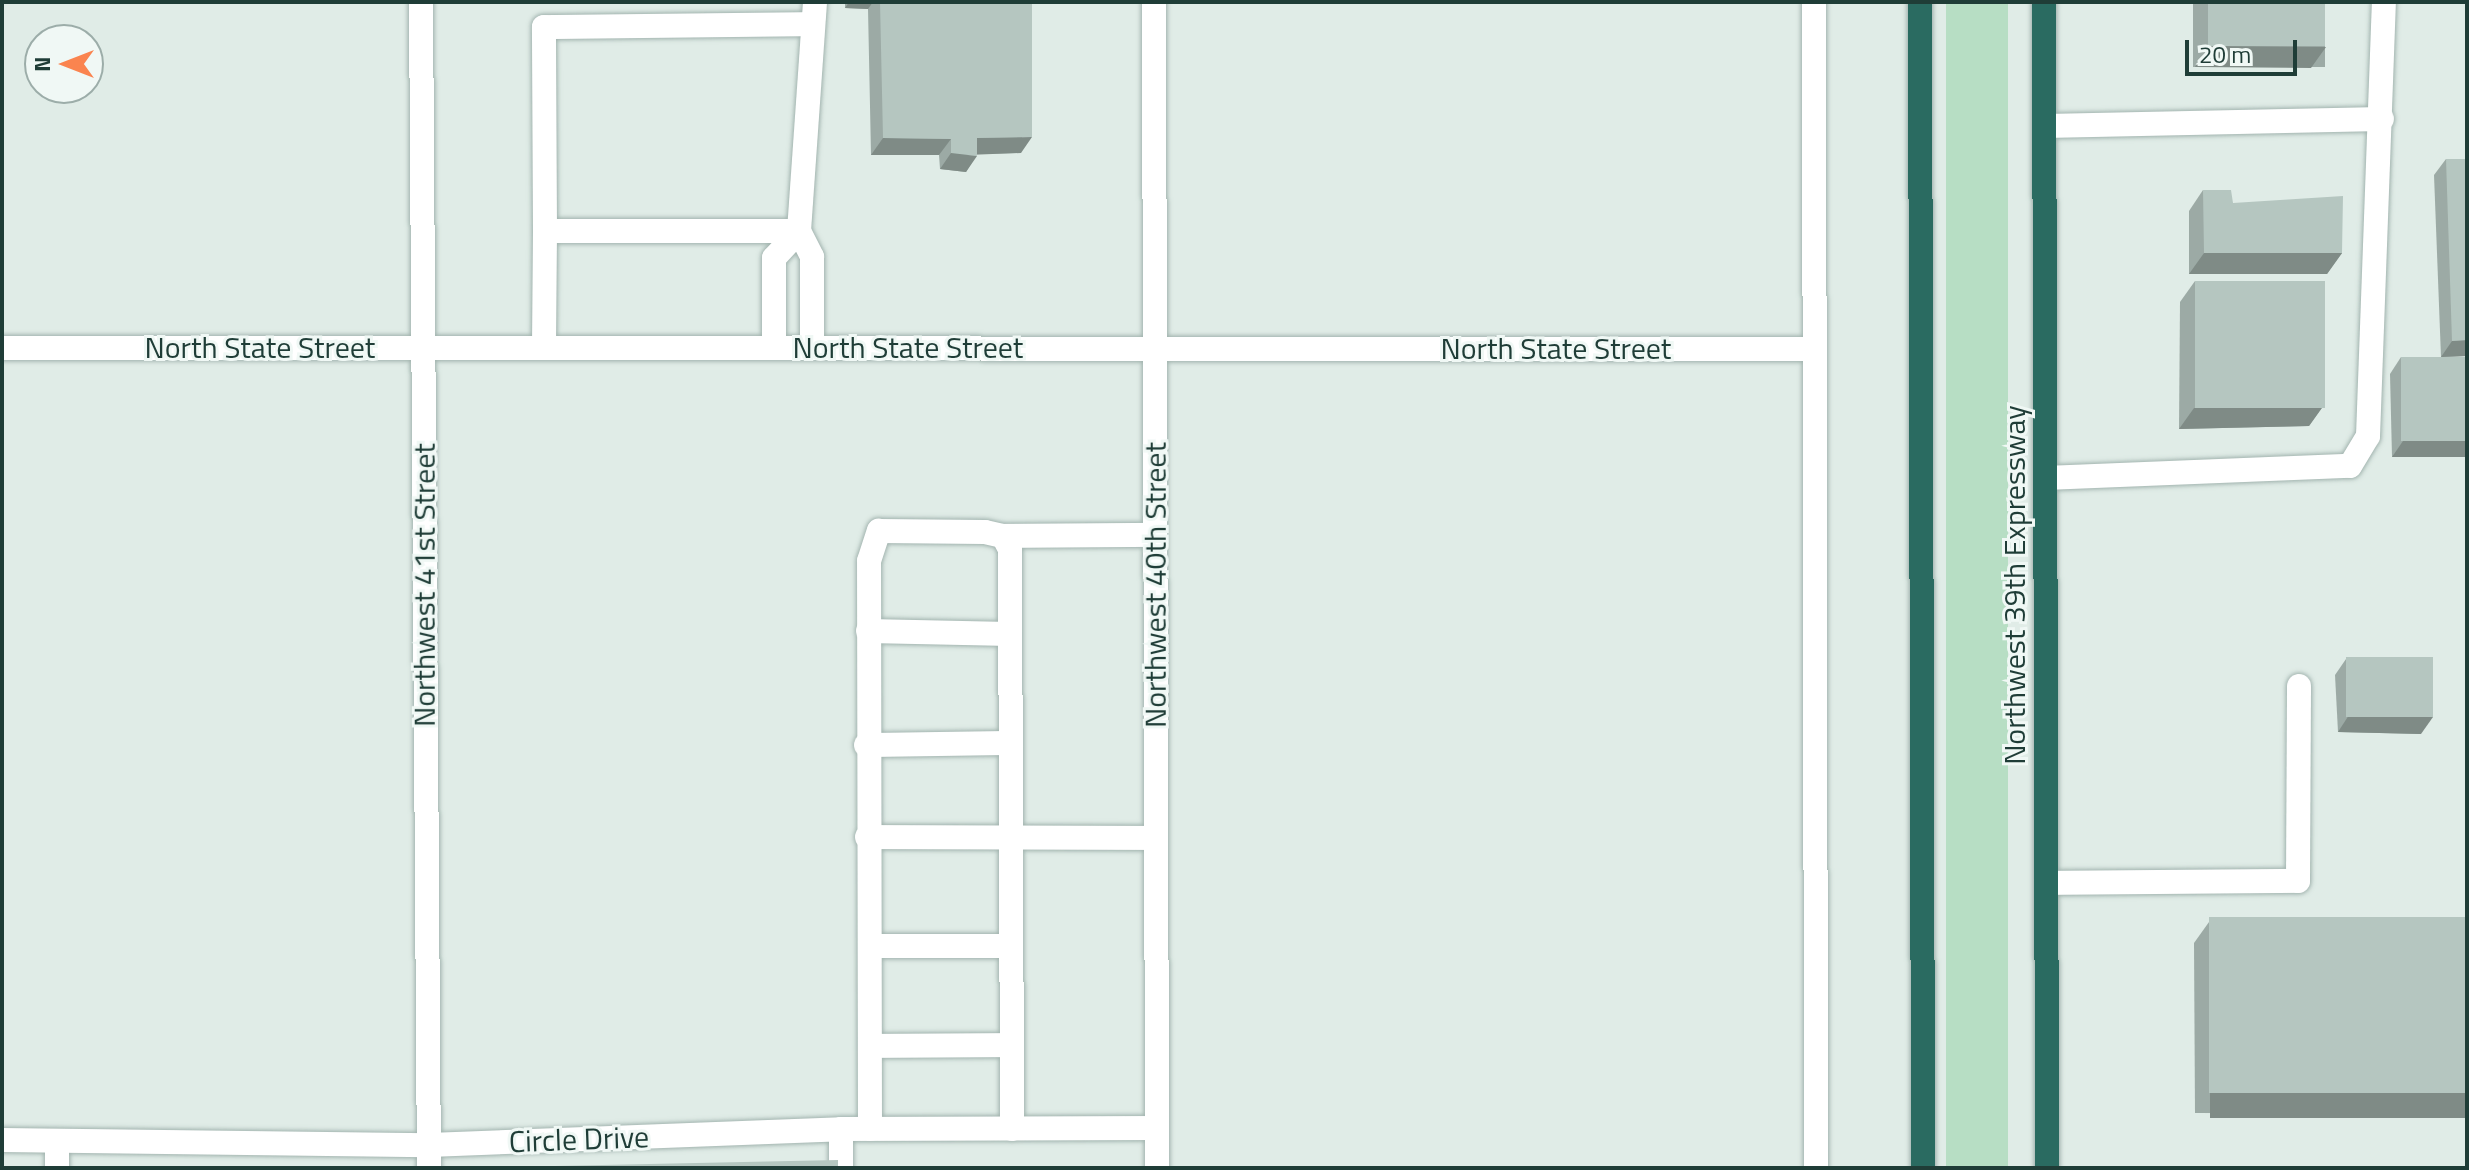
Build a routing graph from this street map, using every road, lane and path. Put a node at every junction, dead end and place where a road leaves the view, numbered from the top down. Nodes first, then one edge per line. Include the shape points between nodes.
1 (421, 2) edge
2 (1154, 2) edge
3 (1814, 2) edge
4 (1920, 2) edge
5 (2044, 2) edge
6 (2384, 2) edge
7 (813, 13) edge
8 (2382, 119) junction
9 (2045, 126) junction
10 (545, 231) junction
11 (799, 231) junction
12 (422, 346) junction
13 (544, 346) junction
14 (774, 347) junction
15 (812, 347) junction
16 (1154, 347) junction
17 (2, 348) edge
18 (1814, 349) junction
19 (2045, 478) junction
20 (1155, 535) junction
21 (1003, 536) junction
22 (868, 631) junction
23 (1010, 634) junction
24 (2299, 686) dead end
25 (1011, 743) junction
26 (866, 745) junction
27 (1011, 834) junction
28 (867, 837) junction
29 (1156, 838) junction
30 (2046, 883) junction
31 (870, 946) junction
32 (1011, 946) junction
33 (1012, 1045) junction
34 (870, 1046) junction
35 (1157, 1128) junction
36 (841, 1129) junction
37 (870, 1129) junction
38 (1012, 1129) junction
39 (2, 1140) edge
40 (57, 1142) junction
41 (282, 1156) edge
42 (429, 1156) edge
43 (57, 1168) edge
44 (841, 1168) edge
45 (1157, 1168) edge
46 (1816, 1168) edge
47 (1923, 1168) edge
48 (2047, 1168) edge

1 - 12 street, Northwest 41st Street
2 - 16 street, Northwest 40th Street
3 - 18 street
4 - 47 highway
5 - 9 highway, Northwest 39th Expressway
6 - 8 street
7 - 10 street via 544,27
7 - 11 street
8 - 9 street
8 - 19 street via 2368,436 2350,466
9 - 19 highway, Northwest 39th Expressway
10 - 11 street
10 - 13 street
11 - 14 street via 774,258
11 - 15 street via 812,257
12 - 13 street, North State Street
12 - 17 street, North State Street
12 - 42 street, Northwest 41st Street
13 - 14 street, North State Street
14 - 15 street, North State Street
15 - 16 street, North State Street
16 - 18 street, North State Street
16 - 20 street, Northwest 40th Street
18 - 46 street
19 - 30 highway, Northwest 39th Expressway
20 - 21 street
20 - 29 street, Northwest 40th Street
21 - 22 street via 879,531 869,561
21 - 23 street
22 - 23 street
22 - 26 street
23 - 25 street
24 - 30 street via 2298,881
25 - 26 street
25 - 27 street
26 - 28 street
27 - 28 street
27 - 29 street
27 - 32 street
28 - 31 street
29 - 35 street, Northwest 40th Street
30 - 48 highway, Northwest 39th Expressway
31 - 32 street
31 - 34 street
32 - 33 street
33 - 34 street
33 - 38 street
34 - 37 street
35 - 38 street, Circle Drive
35 - 45 street, Northwest 40th Street
36 - 37 street, Circle Drive
36 - 42 street, Circle Drive
36 - 44 street
37 - 38 street, Circle Drive
39 - 40 street, Circle Drive
40 - 41 street, Circle Drive
40 - 43 street
41 - 42 street, Circle Drive

